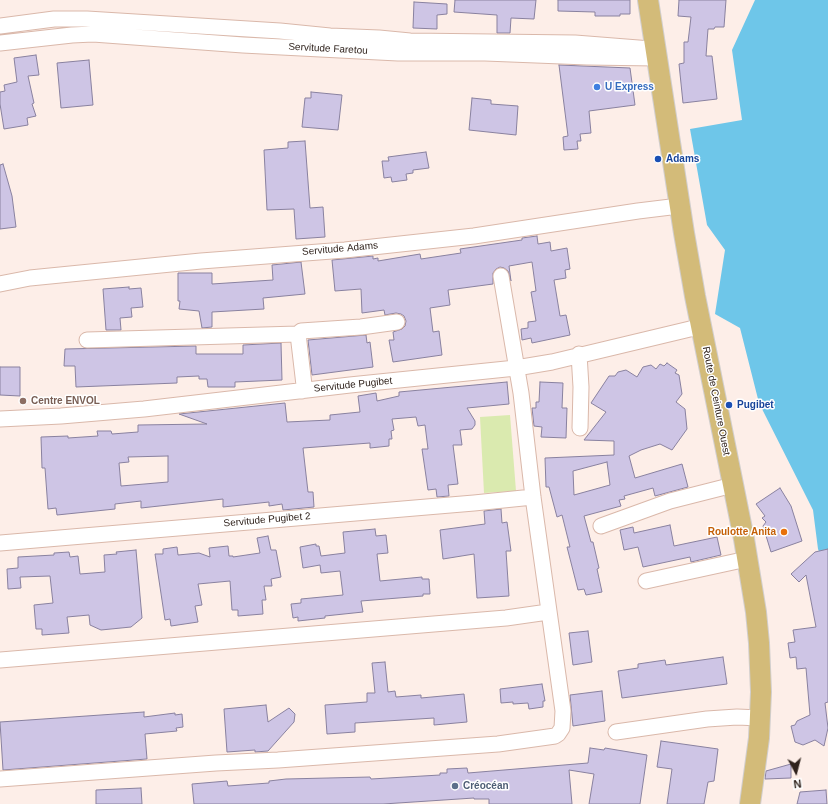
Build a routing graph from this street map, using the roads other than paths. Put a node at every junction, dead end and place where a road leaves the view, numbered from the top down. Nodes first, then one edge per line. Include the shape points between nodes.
1 (648, 0) edge
2 (0, 26) edge
3 (0, 43) edge
4 (656, 54) junction
5 (679, 206) junction
6 (501, 276) dead end
7 (0, 284) edge
8 (397, 322) dead end
9 (701, 327) junction
10 (298, 334) junction
11 (87, 340) dead end
12 (579, 354) junction
13 (516, 368) junction
14 (302, 391) junction
15 (0, 419) edge
16 (580, 428) dead end
17 (733, 485) junction
18 (533, 497) junction
19 (601, 526) dead end
20 (0, 543) edge
21 (747, 559) junction
22 (646, 581) dead end
23 (548, 612) junction
24 (0, 660) edge
25 (760, 718) junction
26 (616, 732) dead end
27 (0, 779) edge
28 (750, 804) edge

1 - 4 main road, Route de Ceinture Ouest
2 - 4 street, Servitude Faretou via 54,19 87,19 410,41 575,43
3 - 4 street, Servitude Faretou via 92,34 398,53 587,57
4 - 5 main road, Route de Ceinture Ouest
5 - 7 street, Servitude Adams via 474,236 30,278
5 - 9 main road, Route de Ceinture Ouest
6 - 13 street
8 - 10 street via 306,330
9 - 12 street, Servitude Pugibet
9 - 17 main road, Route de Ceinture Ouest
10 - 11 street
10 - 14 street via 304,385
12 - 13 street, Servitude Pugibet
12 - 16 street
13 - 14 street, Servitude Pugibet
13 - 18 street
14 - 15 street, Servitude Pugibet via 144,409
17 - 19 street via 670,501
17 - 21 main road, Route de Ceinture Ouest
18 - 20 street, Servitude Pugibet 2
18 - 23 street
21 - 22 street
21 - 25 main road, Route de Ceinture Ouest via 759,643
23 - 24 street via 506,618
23 - 27 street via 563,711 562,728 555,736 505,744
25 - 26 street via 707,719
25 - 28 main road, Route de Ceinture Ouest

